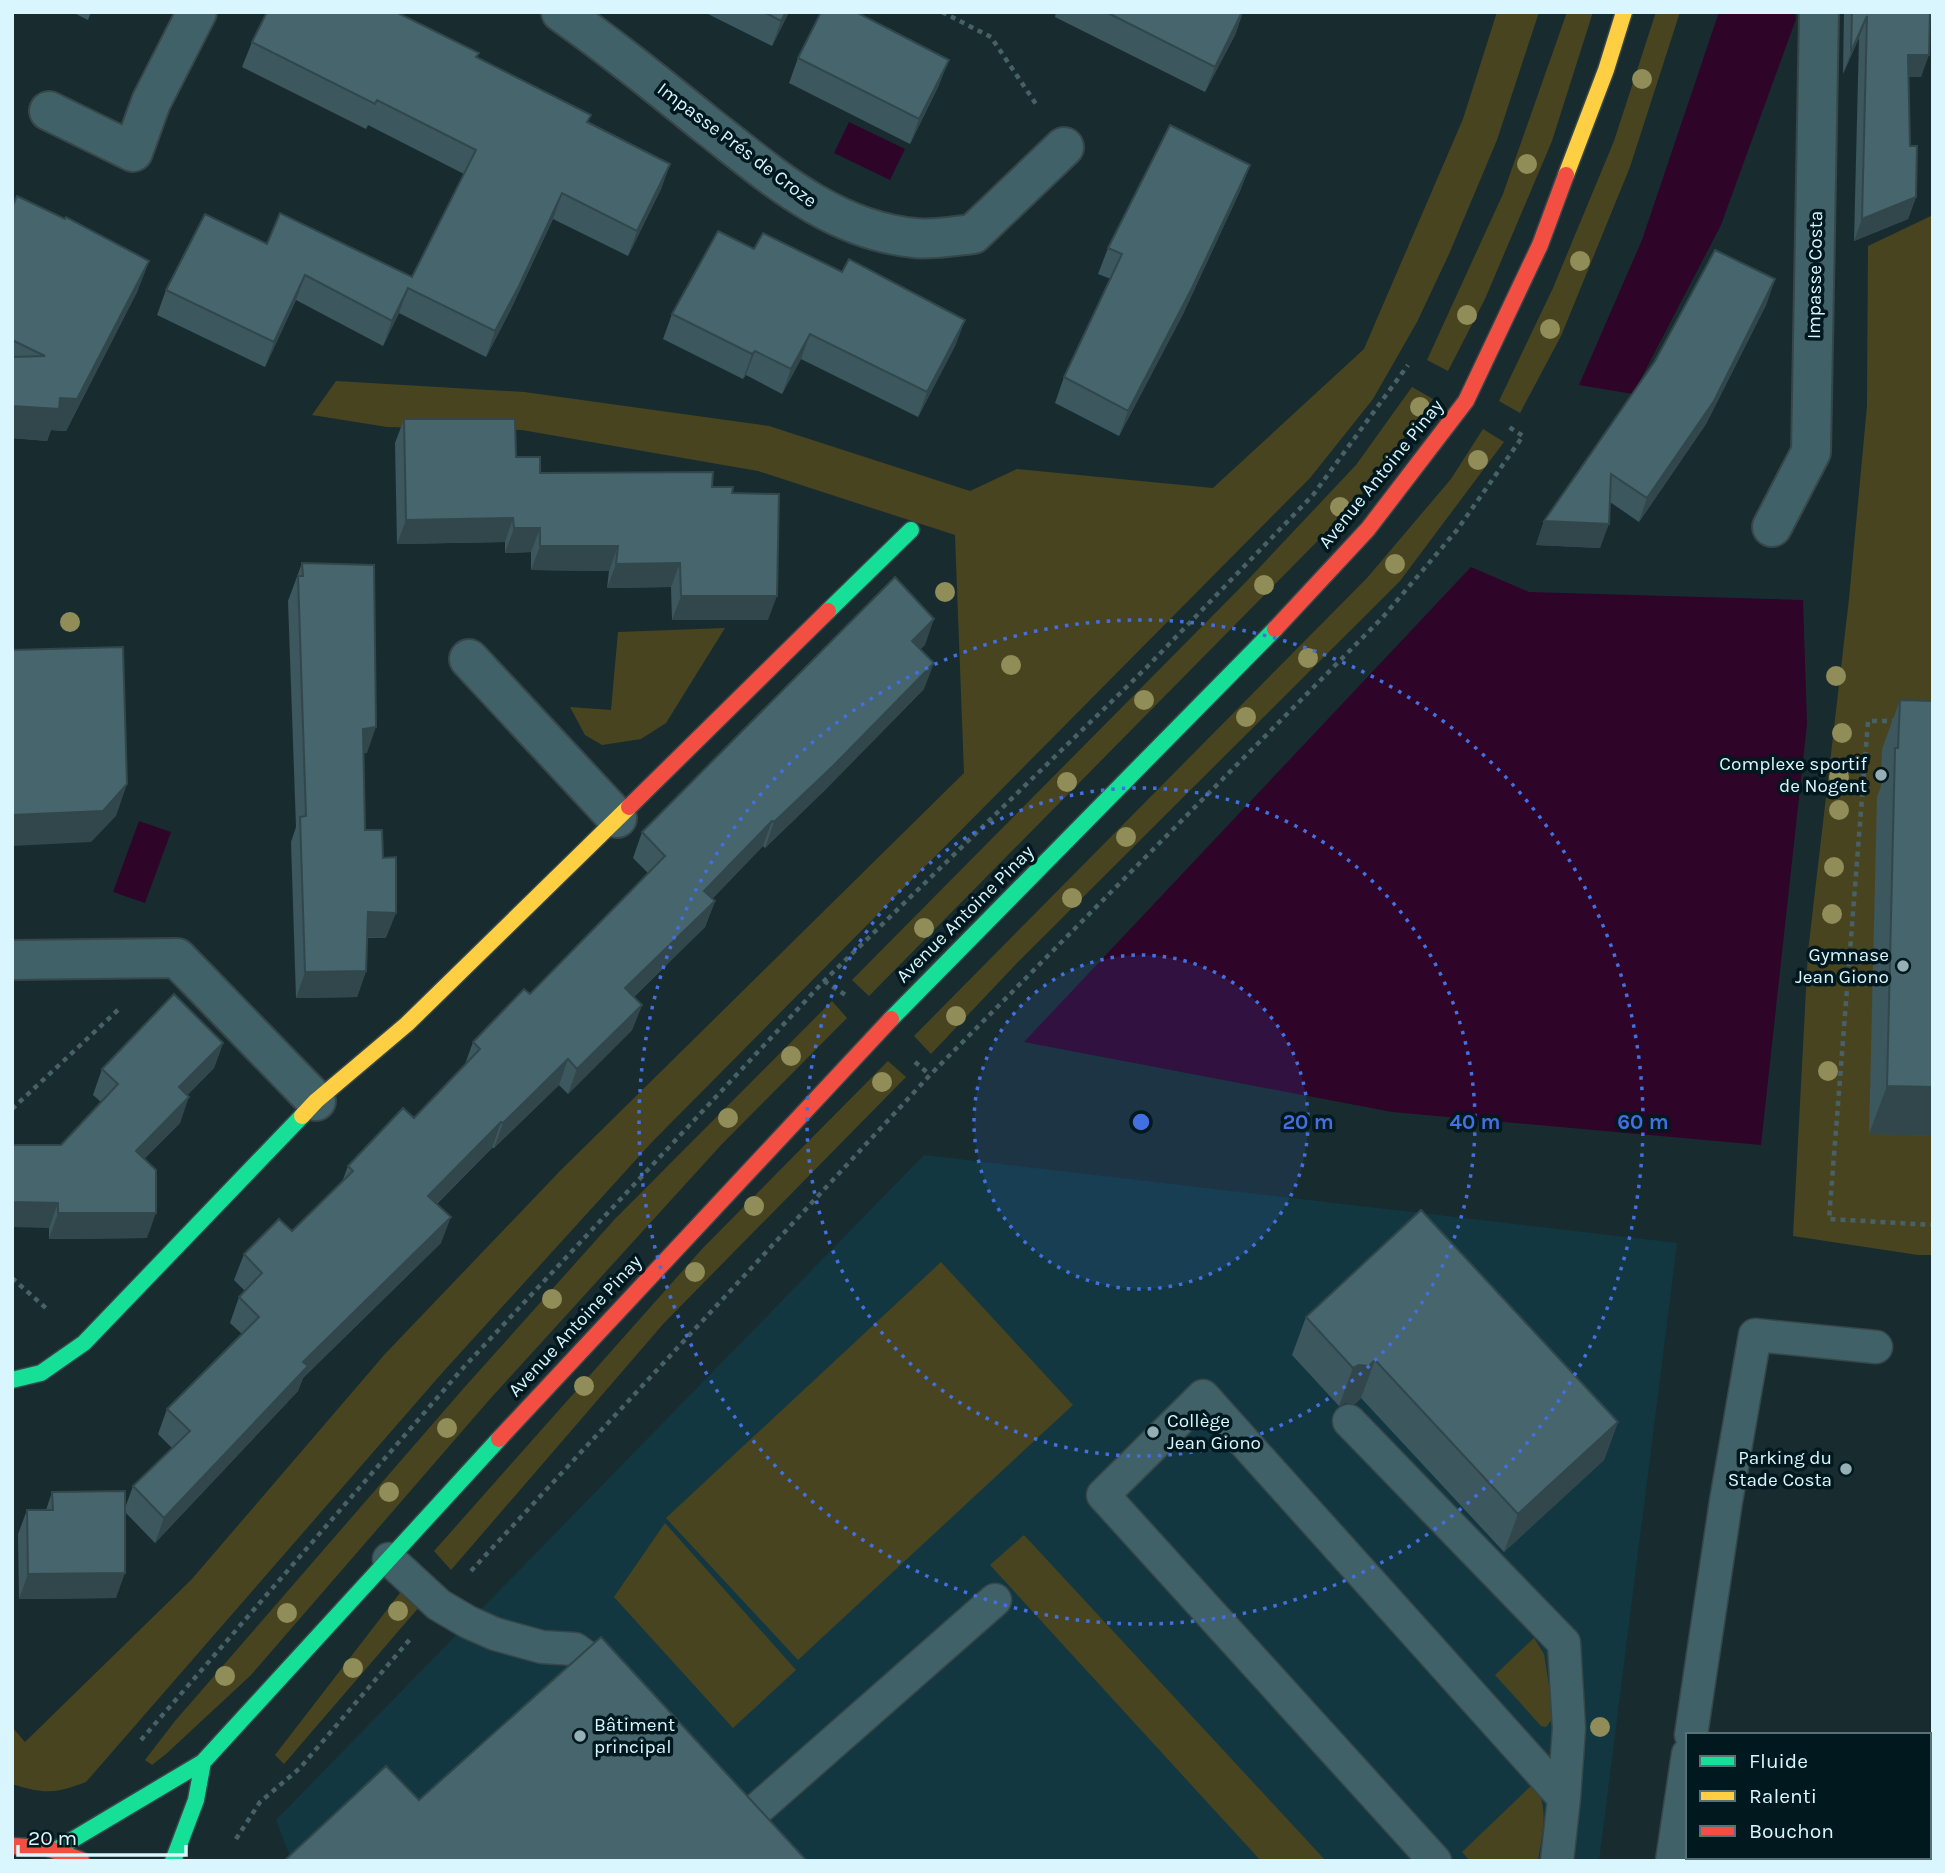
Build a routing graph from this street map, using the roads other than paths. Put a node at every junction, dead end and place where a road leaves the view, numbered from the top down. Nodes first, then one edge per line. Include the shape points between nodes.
1 (197, 12) edge
2 (561, 12) edge
3 (1624, 12) edge
4 (1819, 12) edge
5 (48, 111) dead end
6 (1064, 147) road end
7 (1772, 527) dead end
8 (911, 530) dead end
9 (469, 659) dead end
10 (617, 818) junction
11 (12, 960) edge
12 (316, 1101) junction
13 (1876, 1347) dead end
14 (12, 1380) edge
15 (1349, 1421) dead end
16 (388, 1559) junction
17 (995, 1600) dead end
18 (633, 1700) edge
19 (1691, 1733) edge
20 (203, 1762) junction
21 (1686, 1767) edge
22 (1564, 1798) junction
23 (768, 1844) edge
24 (12, 1846) edge
25 (57, 1849) junction
26 (83, 1861) edge
27 (173, 1861) edge
28 (1435, 1861) edge
29 (1557, 1861) edge
30 (1672, 1861) edge

1 - 5 street via 151,102 133,152
2 - 6 street, Impasse Prés de Croze via 789,190 864,227 916,238 973,234
3 - 16 main road, Avenue Antoine Pinay via 1540,245 1466,401 1368,529 1272,633 882,1028
4 - 7 street, Impasse Costa via 1811,452
8 - 10 main road
9 - 10 street
10 - 12 main road via 407,1024
11 - 12 street via 177,958
12 - 14 main road via 84,1343 41,1373
13 - 19 lane via 1755,1335
15 - 22 lane via 1564,1643 1569,1728
16 - 18 lane via 439,1605 495,1634 542,1647 575,1649
16 - 20 main road, Avenue Antoine Pinay
17 - 23 lane via 736,1810
20 - 25 main road, Avenue Antoine Pinay
20 - 27 main road via 196,1800
21 - 30 lane
22 - 28 lane via 1203,1396 1103,1495
22 - 29 lane
24 - 25 main road
25 - 26 main road

